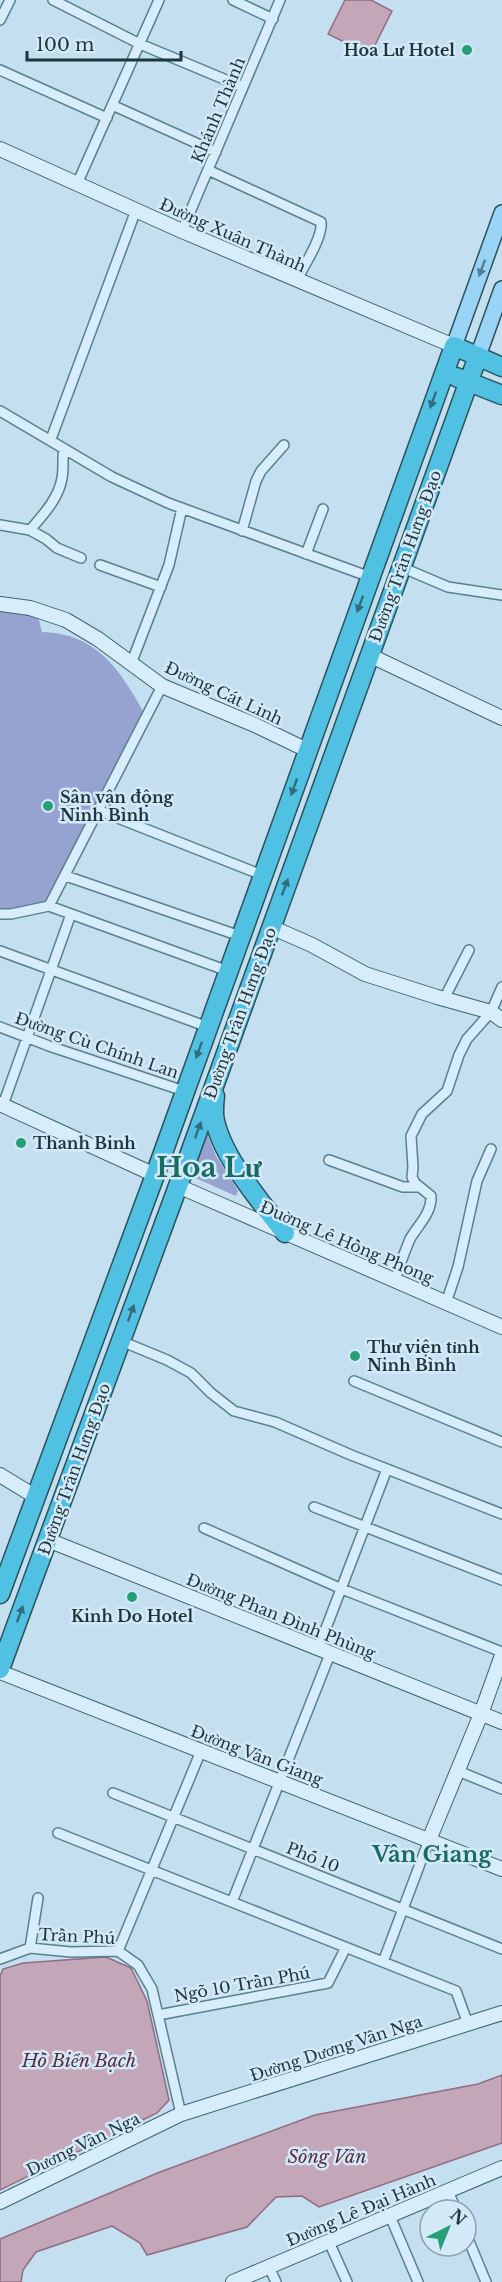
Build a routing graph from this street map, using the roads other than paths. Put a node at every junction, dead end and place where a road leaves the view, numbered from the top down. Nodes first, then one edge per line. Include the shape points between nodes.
1 (10, 0) edge
2 (53, 0) edge
3 (159, 0) edge
4 (233, 0) edge
5 (280, 0) edge
6 (273, 19) junction
7 (0, 20) edge
8 (140, 44) junction
9 (0, 70) edge
10 (243, 87) junction
11 (112, 105) junction
12 (107, 118) junction
13 (216, 152) junction
14 (1, 153) edge
15 (208, 170) junction
16 (77, 184) junction
17 (135, 210) junction
18 (502, 213) edge
19 (182, 231) junction
20 (296, 280) junction
21 (502, 288) edge
22 (454, 346) junction
23 (478, 356) junction
24 (502, 367) edge
25 (443, 372) junction
26 (468, 381) junction
27 (502, 395) edge
28 (0, 411) edge
29 (51, 439) junction
30 (284, 444) dead end
31 (64, 449) junction
32 (182, 508) junction
33 (323, 509) dead end
34 (0, 525) edge
35 (30, 530) junction
36 (242, 531) junction
37 (306, 554) junction
38 (81, 558) dead end
39 (100, 565) dead end
40 (401, 567) junction
41 (370, 577) junction
42 (161, 587) junction
43 (502, 595) edge
44 (0, 604) edge
45 (369, 655) junction
46 (131, 664) junction
47 (162, 686) junction
48 (502, 718) edge
49 (307, 750) junction
50 (100, 811) junction
51 (262, 875) junction
52 (66, 876) junction
53 (49, 906) junction
54 (0, 914) edge
55 (71, 914) junction
56 (271, 927) junction
57 (240, 936) junction
58 (469, 950) dead end
59 (0, 951) edge
60 (51, 970) junction
61 (228, 971) junction
62 (502, 987) edge
63 (444, 999) junction
64 (496, 1016) edge
65 (0, 1027) edge
66 (208, 1027) junction
67 (27, 1037) junction
68 (215, 1083) junction
69 (184, 1091) junction
70 (1, 1105) edge
71 (490, 1149) dead end
72 (329, 1160) dead end
73 (155, 1175) junction
74 (178, 1186) junction
75 (420, 1187) junction
76 (285, 1233) junction
77 (395, 1281) junction
78 (446, 1303) junction
79 (502, 1327) edge
80 (121, 1341) junction
81 (354, 1381) dead end
82 (502, 1442) edge
83 (387, 1469) junction
84 (0, 1474) edge
85 (36, 1497) junction
86 (314, 1507) dead end
87 (502, 1514) edge
88 (365, 1527) junction
89 (204, 1528) dead end
90 (48, 1540) junction
91 (502, 1580) edge
92 (342, 1588) junction
93 (0, 1594) edge
94 (324, 1651) junction
95 (502, 1653) edge
96 (0, 1671) edge
97 (481, 1714) junction
98 (502, 1722) edge
99 (201, 1751) junction
100 (458, 1771) junction
101 (280, 1782) junction
102 (502, 1789) edge
103 (113, 1793) dead end
104 (175, 1818) junction
105 (58, 1833) dead end
106 (429, 1840) junction
107 (252, 1849) junction
108 (502, 1869) edge
109 (152, 1870) junction
110 (38, 1898) dead end
111 (232, 1902) junction
112 (403, 1910) junction
113 (346, 1947) junction
114 (30, 1948) junction
115 (502, 1950) edge
116 (118, 1951) junction
117 (0, 1959) edge
118 (383, 1962) junction
119 (502, 2013) edge
120 (158, 2015) junction
121 (468, 2024) junction
122 (181, 2114) junction
123 (502, 2168) edge
124 (448, 2191) junction
125 (451, 2198) edge
126 (0, 2202) edge
127 (390, 2216) junction
128 (329, 2242) junction
129 (476, 2258) edge
130 (269, 2267) junction
131 (233, 2282) edge
132 (276, 2282) edge
133 (347, 2282) edge
134 (418, 2282) edge
135 (486, 2282) edge

1 - 7 street
2 - 8 street
3 - 8 street
4 - 6 street
5 - 6 street, Khánh Thành
6 - 10 street, Khánh Thành
8 - 10 street
8 - 11 street
9 - 12 street
10 - 13 street, Khánh Thành
11 - 12 street
11 - 13 street
12 - 16 street
13 - 15 street, Khánh Thành
14 - 16 street, Đường Xuân Thành
15 - 19 street, Khánh Thành
15 - 20 street via 321,222 314,248
16 - 17 street, Đường Xuân Thành
17 - 19 street, Đường Xuân Thành
17 - 29 street
18 -> 22 main road
19 - 20 street, Đường Xuân Thành
20 - 22 street, Đường Xuân Thành
21 - 23 main road
22 - 23 highway
22 - 25 highway, Đường Trân Hưng Đạo
23 - 24 highway
23 - 26 highway, Đường Trân Hưng Đạo
25 - 26 highway
25 -> 41 highway, Đường Trân Hưng Đạo
26 - 27 highway
26 - 40 highway, Đường Trân Hưng Đạo
28 - 29 street
29 - 31 street
30 - 36 street via 256,481
31 - 32 street via 112,477
31 - 35 street via 57,493
32 - 36 street
32 - 42 street
33 - 37 street
34 - 35 street
35 - 38 street
36 - 37 street
37 - 41 street
39 - 42 street
40 - 43 street via 448,587
40 - 45 highway, Đường Trân Hưng Đạo
41 -> 49 highway, Đường Trân Hưng Đạo
42 - 46 street
44 - 46 street, Đường Cát Linh via 30,608 66,620
45 - 48 street
56 -> 45 highway, Đường Trân Hưng Đạo
46 - 47 street, Đường Cát Linh
47 - 49 street, Đường Cát Linh
47 - 50 street
49 -> 51 highway, Đường Trân Hưng Đạo
50 - 51 street
50 - 52 street
51 - 57 highway, Đường Trân Hưng Đạo
52 - 53 street
52 - 57 street
53 - 54 street
53 - 55 street
55 - 60 street
55 - 61 street
56 - 63 street via 365,974
56 - 68 highway, Đường Trân Hưng Đạo
57 - 61 highway, Đường Trân Hưng Đạo
58 - 63 street
59 - 60 street
60 - 66 street
60 - 67 street
61 - 66 highway, Đường Trân Hưng Đạo
62 - 64 street
63 - 64 street
64 - 75 street via 467,1039 447,1091 422,1114 411,1136 412,1177
65 - 67 street, Đường Cù Chính Lan
66 -> 69 highway, Đường Trân Hưng Đạo
67 - 69 street, Đường Cù Chính Lan
67 - 70 street
74 -> 68 highway, Đường Trân Hưng Đạo
68 - 76 highway via 214,1116 223,1145
69 - 73 highway, Đường Trân Hưng Đạo
70 - 73 street
71 - 78 street via 477,1181
72 - 75 street via 403,1187
73 - 74 highway
73 - 85 highway, Đường Trân Hưng Đạo
74 - 76 street, Đuờng Lê Hồng Phong
80 -> 74 highway, Đường Trân Hưng Đạo
75 - 77 street via 432,1202 410,1239
76 - 77 street, Đuờng Lê Hồng Phong
77 - 78 street, Đuờng Lê Hồng Phong
78 - 79 street, Đuờng Lê Hồng Phong
80 - 83 street via 191,1373 234,1411 275,1422
80 - 90 highway, Đường Trân Hưng Đạo
81 - 82 street
83 - 87 street
83 - 88 street
84 - 85 street
85 - 93 highway, Đường Trân Hưng Đạo
86 - 88 street
88 - 91 street
88 - 92 street
89 - 92 street
90 - 94 street, Đường Phan Đình Phùng
96 -> 90 highway, Đường Trân Hưng Đạo
92 - 94 street
92 - 95 street
94 - 97 street, Đường Phan Đình Phùng
94 - 101 street
95 - 97 street
96 - 99 street, Đường Vân Giang
97 - 98 street, Đường Phan Đình Phùng
97 - 100 street
99 - 101 street, Đường Vân Giang
99 - 104 street
100 - 102 street
100 - 106 street
101 - 106 street, Đường Vân Giang
101 - 107 street
103 - 104 street, Phố 10
104 - 107 street, Phố 10
104 - 109 street
105 - 109 street
106 - 108 street, Đường Vân Giang
106 - 112 street
107 - 111 street
107 - 112 street, Phố 10
109 - 111 street
109 - 116 street
110 - 114 street
111 - 113 street
112 - 115 street, Phố 10
112 - 118 street
113 - 118 street
113 - 120 street, Ngõ 10 Trần Phú via 328,1983
114 - 116 street, Trần Phú
114 - 117 street, Trần Phú
116 - 120 street, Trần Phú via 138,1965 152,1989
118 - 121 street via 456,1991
119 - 121 street, Đường Dương Vân Nga
120 - 122 street, Trần Phú
121 - 122 street, Đường Dương Vân Nga
122 - 126 street, Dương Vân Nga
123 - 124 street, Đường Lê Đại Hành
124 - 125 street
124 - 127 street, Đường Lê Đại Hành
127 - 128 street, Đường Lê Đại Hành
127 - 134 street
128 - 130 street, Đường Lê Đại Hành
128 - 133 street
129 - 135 street
130 - 131 street, Đường Lê Đại Hành
130 - 132 street

